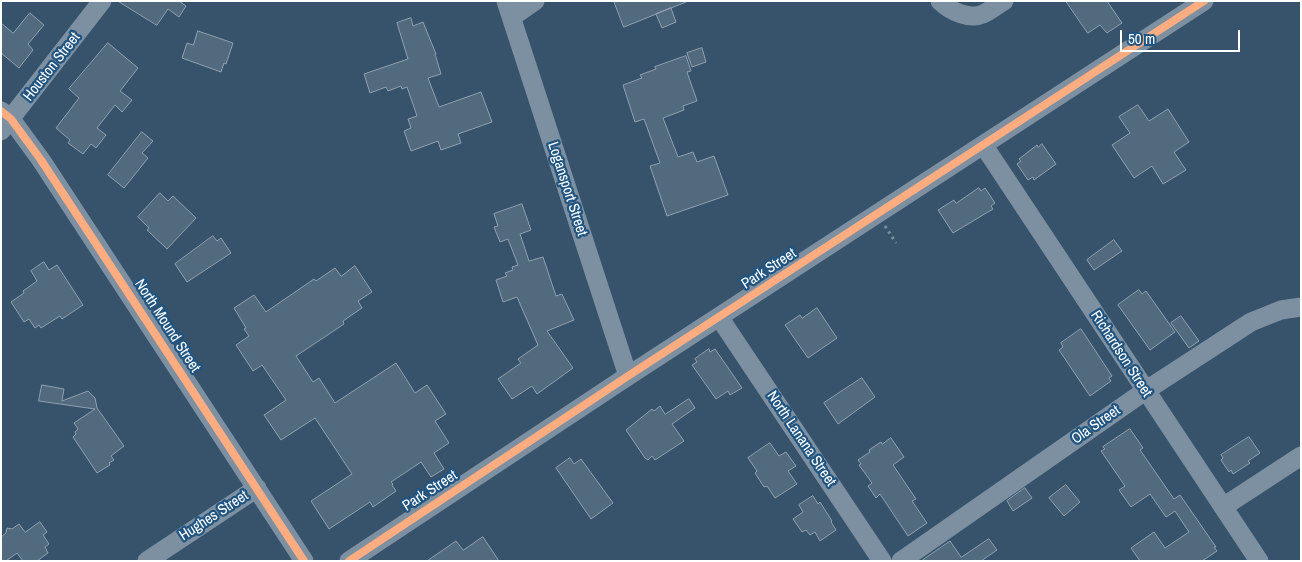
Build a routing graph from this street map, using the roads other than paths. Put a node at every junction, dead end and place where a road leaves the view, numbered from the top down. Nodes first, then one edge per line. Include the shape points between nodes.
1 (102, 1) edge
2 (535, 1) edge
3 (940, 1) edge
4 (1004, 1) edge
5 (1204, 1) edge
6 (509, 9) edge
7 (4, 120) edge
8 (984, 146) junction
9 (1301, 307) edge
10 (719, 317) junction
11 (628, 376) junction
12 (1145, 391) junction
13 (1301, 456) edge
14 (257, 488) junction
15 (1223, 507) junction
16 (1250, 558) edge
17 (146, 561) edge
18 (304, 561) edge
19 (349, 561) edge
20 (882, 561) edge
21 (901, 561) edge

1 - 7 street, Houston Street
2 - 6 street
3 - 4 street via 952,10 977,16
5 - 8 street, Park Street
6 - 11 street, Logansport Street
7 - 14 street, North Mound Street via 46,168
8 - 10 street, Park Street
8 - 12 street, Richardson Street
9 - 12 street, Ola Street via 1281,310 1251,322
10 - 11 street, Park Street
10 - 20 street, North Lanana Street
11 - 19 street, Park Street
12 - 15 street, Richardson Street
12 - 21 street, Ola Street
13 - 15 street
14 - 17 street, Hughes Street
14 - 18 street, North Mound Street
15 - 16 street, Richardson Street

